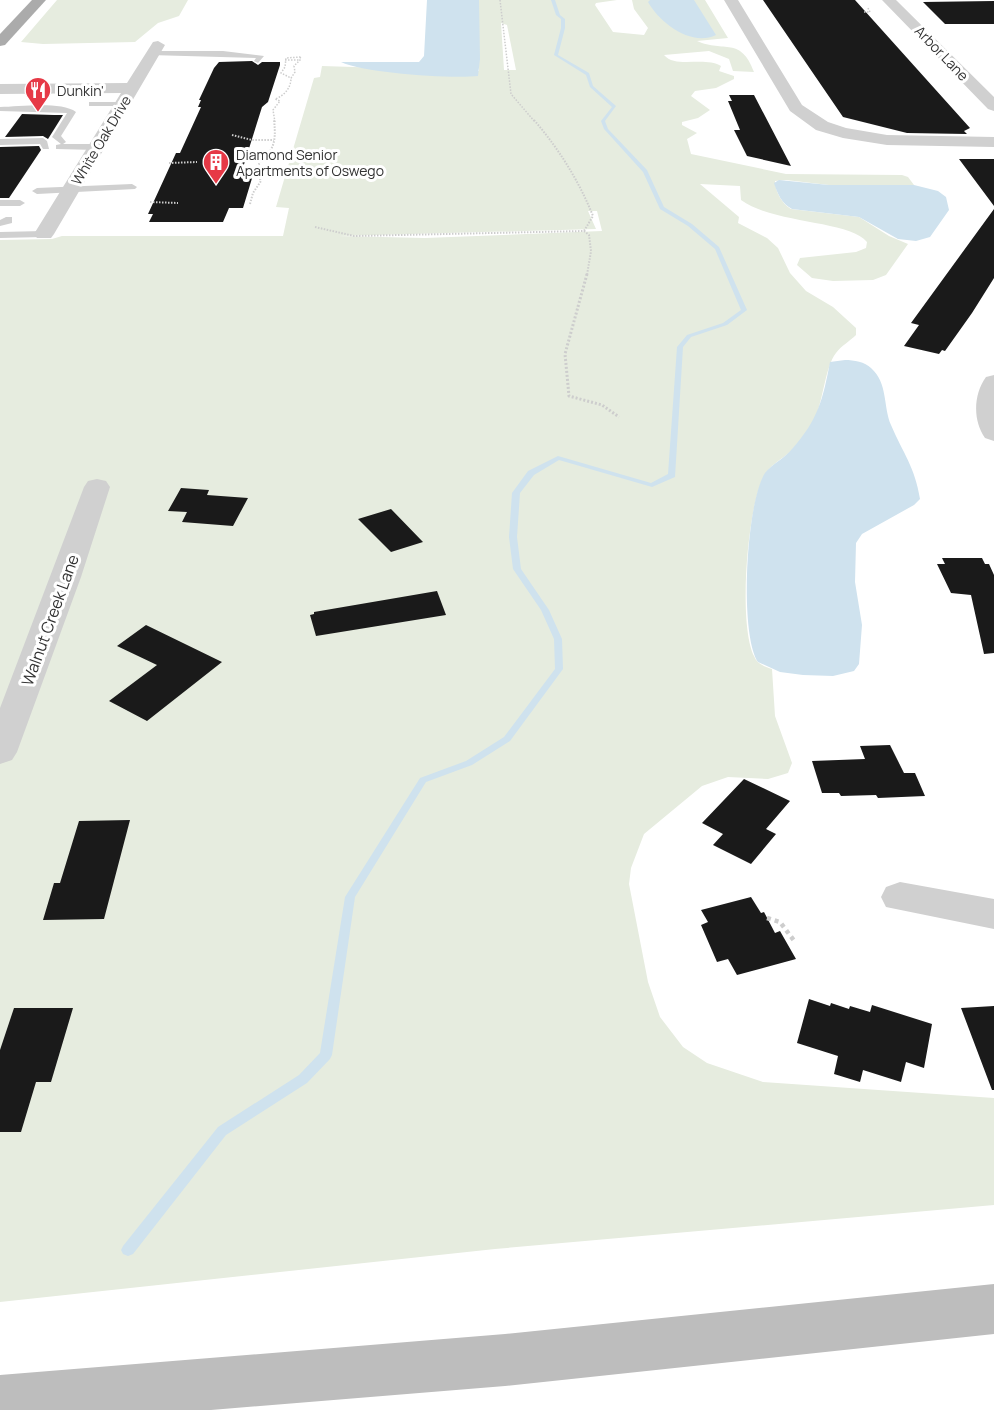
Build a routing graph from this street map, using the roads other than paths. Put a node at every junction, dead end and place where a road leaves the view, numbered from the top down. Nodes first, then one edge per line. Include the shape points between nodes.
1 (39, 0) edge
2 (731, 0) edge
3 (890, 0) edge
4 (0, 42) edge
5 (156, 49) joint
6 (258, 61) dead end
7 (132, 88) junction
8 (0, 89) edge
9 (122, 104) junction
10 (92, 105) dead end
11 (994, 106) edge
12 (0, 109) edge
13 (0, 142) edge
14 (994, 142) edge
15 (46, 147) dead end
16 (97, 147) junction
17 (132, 187) dead end
18 (72, 189) junction
19 (37, 191) dead end
20 (0, 207) edge
21 (13, 213) edge
22 (44, 234) joint
23 (0, 235) edge
24 (994, 382) edge
25 (994, 433) edge
26 (97, 487) dead end
27 (0, 752) edge
28 (900, 897) dead end
29 (994, 914) edge
30 (994, 1309) edge
31 (0, 1401) edge

1 - 4 main road
2 - 14 street via 796,108 833,136
3 - 11 street, Arbor Lane
5 - 6 lane via 260,56
5 - 7 street, White Oak Drive
7 - 8 street
7 - 9 street, White Oak Drive
9 - 10 lane
9 - 16 street, White Oak Drive
12 - 16 lane via 72,112 56,137 60,144
13 - 15 lane via 43,141
16 - 18 street, White Oak Drive
17 - 18 lane
18 - 19 lane
18 - 22 street, White Oak Drive
20 - 21 lane
22 - 23 lane
24 - 25 street via 988,407
26 - 27 street, Walnut Creek Lane
28 - 29 street
30 - 31 main road via 505,1360

